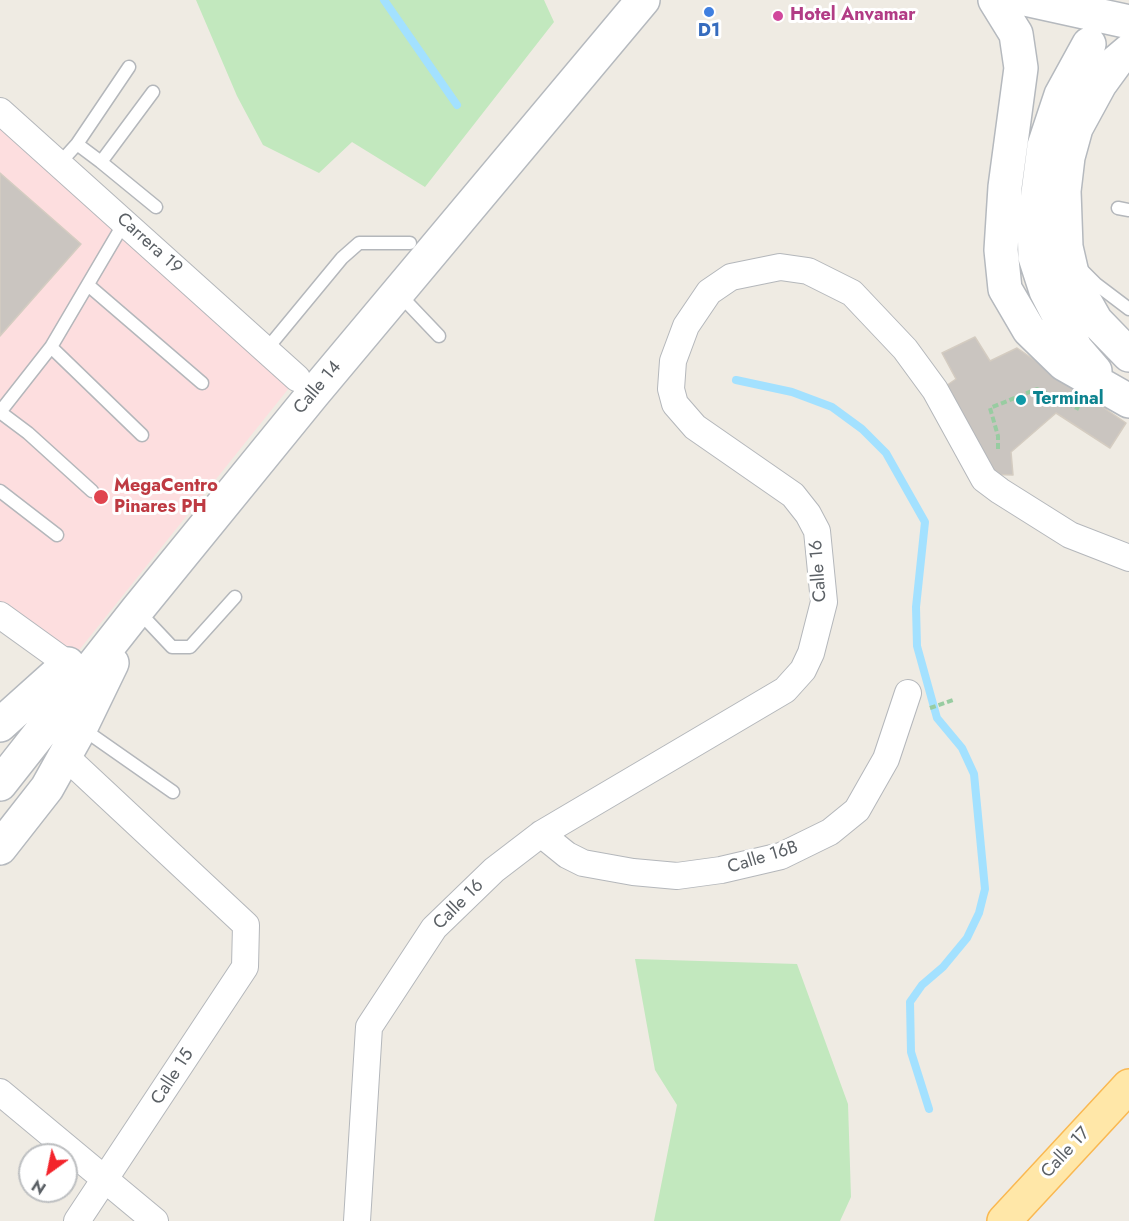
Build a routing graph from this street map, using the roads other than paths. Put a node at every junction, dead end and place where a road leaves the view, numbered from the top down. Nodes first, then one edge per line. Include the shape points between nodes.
1 (613, 0) edge
2 (643, 0) edge
3 (995, 0) edge
4 (1029, 0) edge
5 (1129, 22) edge
6 (1089, 44) dead end
7 (1129, 51) edge
8 (129, 67) dead end
9 (153, 92) dead end
10 (0, 111) edge
11 (77, 144) junction
12 (101, 162) junction
13 (59, 164) junction
14 (156, 207) dead end
15 (124, 223) junction
16 (410, 243) junction
17 (1066, 247) junction
18 (88, 285) junction
19 (398, 293) junction
20 (1129, 309) edge
21 (439, 336) dead end
22 (51, 347) junction
23 (266, 350) junction
24 (1129, 355) edge
25 (297, 378) junction
26 (202, 383) dead end
27 (1121, 396) edge
28 (0, 412) edge
29 (142, 435) dead end
30 (0, 491) edge
31 (92, 491) dead end
32 (57, 535) dead end
33 (1129, 558) edge
34 (235, 597) dead end
35 (137, 609) junction
36 (0, 615) edge
37 (68, 664) junction
38 (916, 701) road end
39 (38, 717) junction
40 (0, 725) edge
41 (81, 727) junction
42 (0, 748) edge
43 (66, 758) junction
44 (0, 784) edge
45 (173, 792) dead end
46 (541, 834) junction
47 (0, 848) edge
48 (1129, 1086) edge
49 (0, 1092) edge
50 (105, 1180) junction
51 (77, 1221) edge
52 (155, 1221) edge
53 (357, 1221) edge
54 (1004, 1221) edge

1 - 16 main road, Calle 14
2 - 19 main road, Calle 14
3 - 27 main road via 1016,34 1021,68 1001,239 1005,290 1029,330 1064,364
4 - 5 main road
6 - 27 main road via 1061,95 1044,146 1034,224 1035,257 1046,291 1076,349
7 - 17 main road via 1100,84 1076,128 1064,191
8 - 11 lane
9 - 12 lane
10 - 13 street, Carrera 19
11 - 12 lane
11 - 13 lane
12 - 14 lane
13 - 15 street, Carrera 19
15 - 18 lane
15 - 23 street, Carrera 19
16 - 23 lane via 359,243
16 - 25 main road, Calle 14
17 - 20 lane via 1096,284
17 - 24 main road via 1074,282 1096,321
18 - 22 lane
18 - 26 lane
19 - 21 lane
19 - 35 main road, Calle 14
22 - 28 lane
22 - 29 lane
23 - 25 street, Carrera 19
25 - 37 main road, Calle 14
28 - 31 lane
30 - 32 lane
33 - 46 street, Calle 16 via 1070,535 984,479 935,390 905,350 852,293 808,271 780,267 731,278 709,292 686,326 673,361 671,389 675,404 695,427 793,495 808,514 817,531 824,602 817,637 803,670 785,690
34 - 35 lane via 190,647 172,646
35 - 39 main road, Calle 14
35 - 41 main road
36 - 37 street
37 - 39 main road, Calle 14
37 - 40 main road
38 - 46 street, Calle 16B via 857,810 830,832 781,856 677,876 633,872 584,863
39 - 42 main road, Calle 14
39 - 44 main road, Calle 14
41 - 43 main road
41 - 45 lane
43 - 47 main road
43 - 50 street, Calle 15 via 246,925 245,967
46 - 53 street, Calle 16 via 494,870 434,928 369,1027
48 - 54 main road, Calle 17
49 - 50 street
50 - 51 street, Calle 15
50 - 52 street

